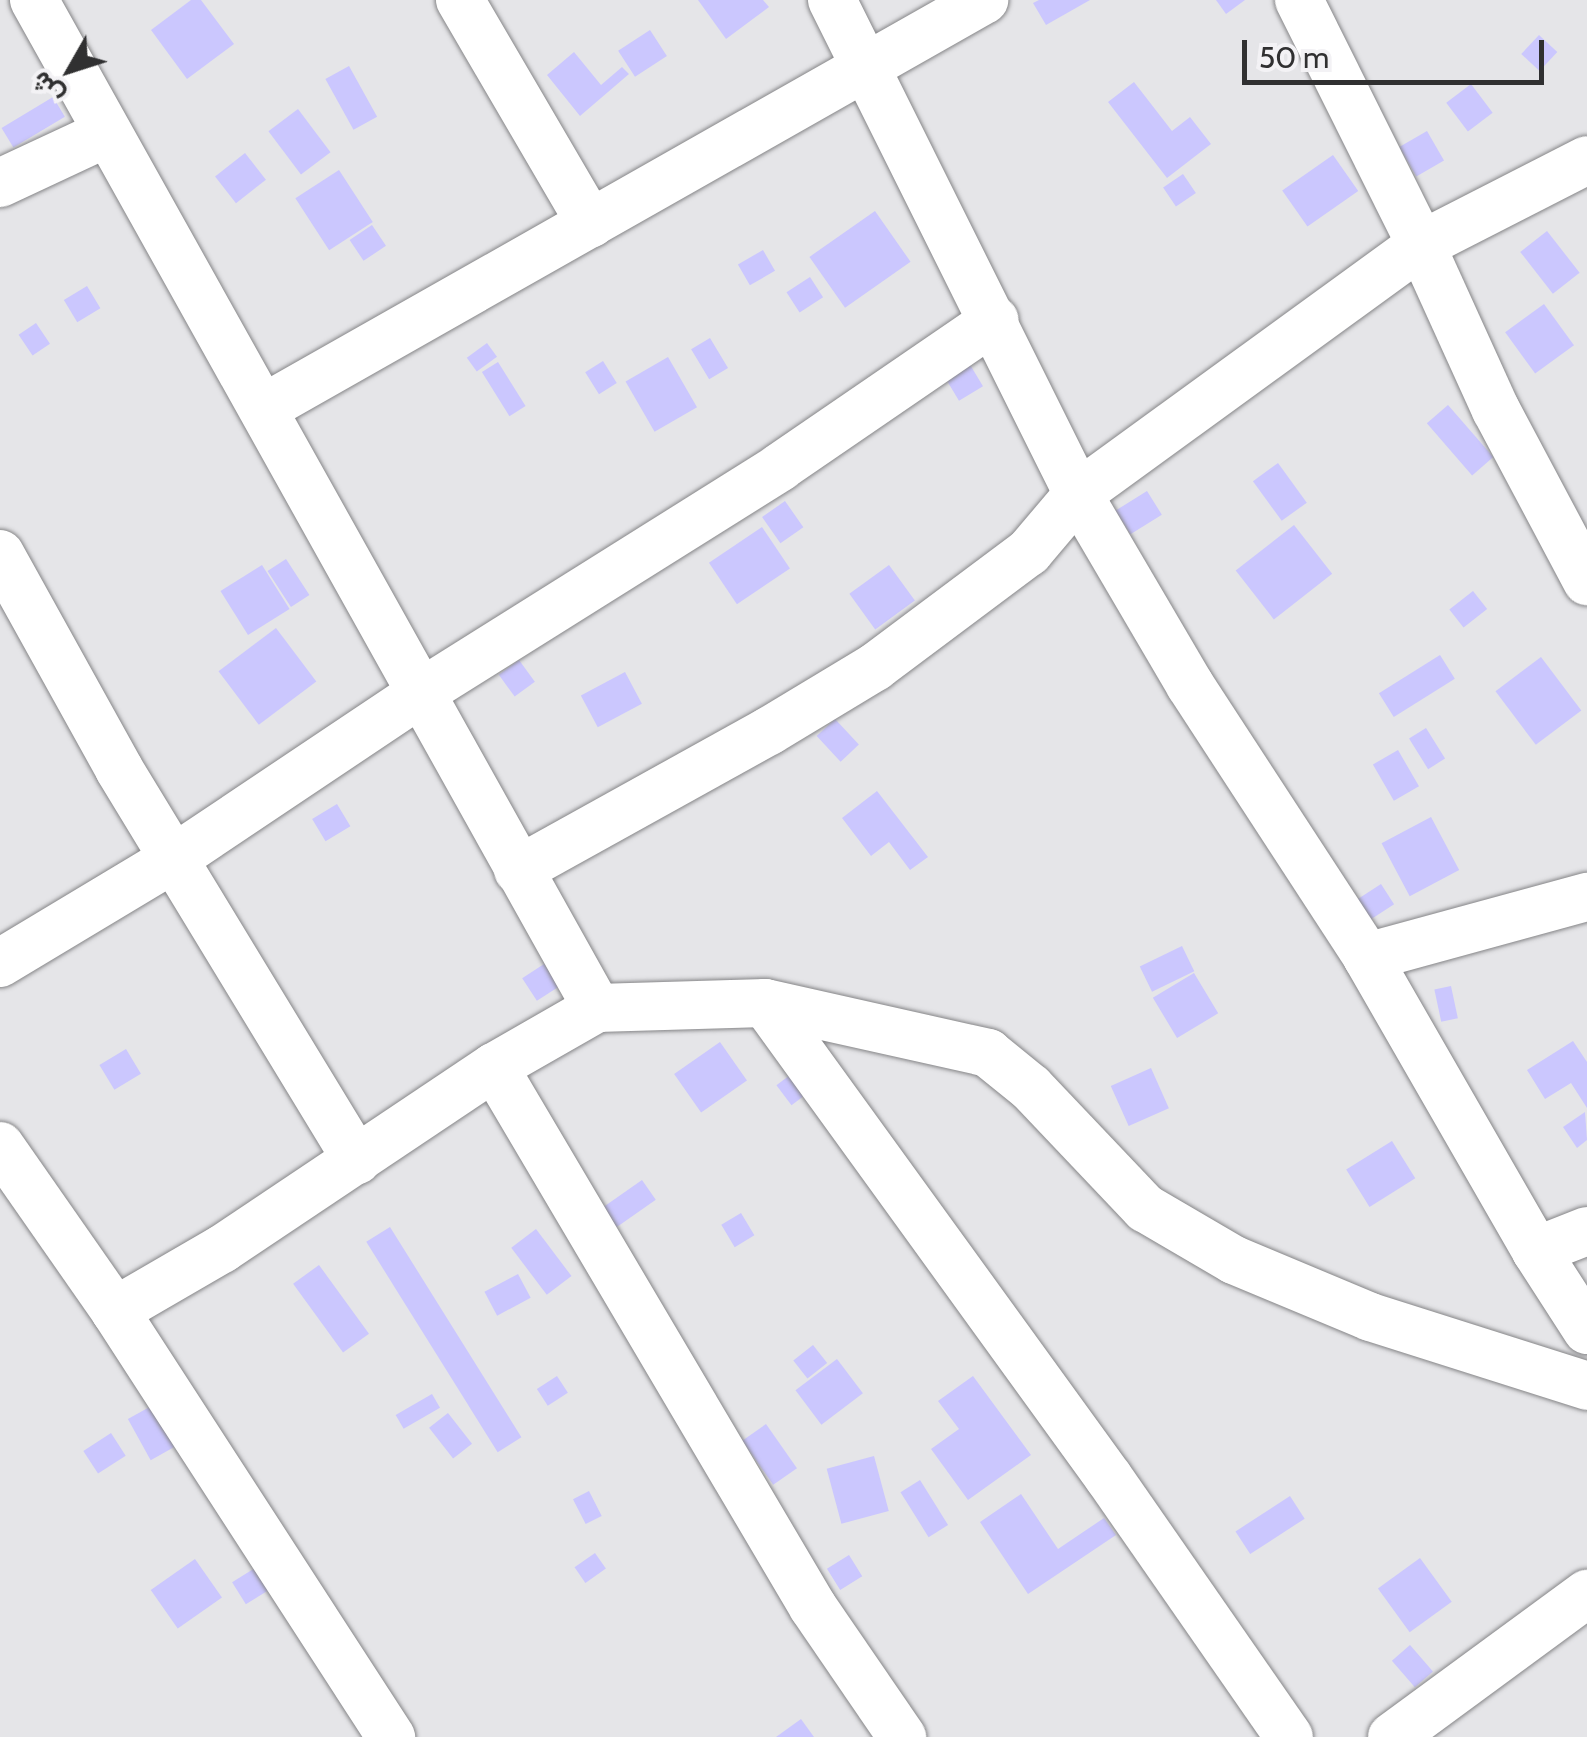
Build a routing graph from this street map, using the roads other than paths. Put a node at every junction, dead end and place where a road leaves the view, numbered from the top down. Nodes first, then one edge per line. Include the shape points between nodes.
1 (34, 0) edge
2 (460, 0) edge
3 (832, 0) edge
4 (984, 0) edge
5 (1299, 0) edge
6 (867, 64) junction
7 (105, 134) junction
8 (1587, 160) edge
9 (0, 184) edge
10 (591, 224) junction
11 (1422, 246) junction
12 (995, 320) junction
13 (264, 408) junction
14 (1078, 494) junction
15 (0, 554) edge
16 (1587, 581) edge
17 (422, 692) junction
18 (173, 859) junction
19 (518, 870) junction
20 (1587, 897) edge
21 (1368, 957) junction
22 (0, 964) edge
23 (765, 1004) junction
24 (597, 1008) junction
25 (494, 1067) junction
26 (0, 1146) edge
27 (357, 1160) junction
28 (1587, 1231) edge
29 (1536, 1251) junction
30 (115, 1311) junction
31 (1587, 1330) edge
32 (1587, 1386) edge
33 (1587, 1594) edge
34 (391, 1737) edge
35 (902, 1737) edge
36 (1289, 1737) edge
37 (1392, 1737) edge

1 - 7 street
2 - 10 street
3 - 6 street
4 - 6 street
5 - 11 street
6 - 10 street
6 - 12 street
7 - 9 street
7 - 13 street
8 - 11 street
10 - 13 street
11 - 14 street
11 - 16 street via 1496,410
12 - 14 street
12 - 17 street via 780,467
13 - 17 street
14 - 19 street via 1029,552 875,666
14 - 21 street via 1190,685
15 - 18 street
17 - 18 street
17 - 19 street
18 - 22 street
18 - 27 street
19 - 24 street
20 - 21 street
21 - 29 street
23 - 24 street
23 - 32 street via 988,1053 1031,1088 1145,1208 1234,1260 1370,1317
23 - 36 street
24 - 25 street
25 - 27 street
25 - 35 street via 813,1607
26 - 30 street
27 - 30 street
28 - 29 street
29 - 31 street
30 - 34 street
33 - 37 street

